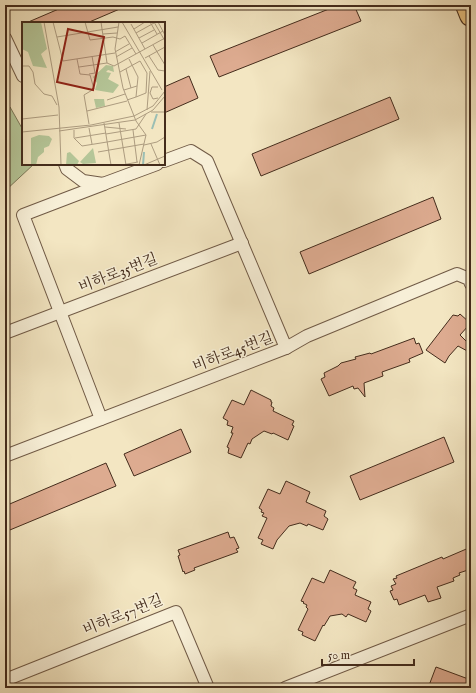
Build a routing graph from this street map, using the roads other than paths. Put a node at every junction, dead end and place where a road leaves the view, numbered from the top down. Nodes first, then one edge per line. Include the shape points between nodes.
1 (467, 5) edge
2 (471, 15) edge
3 (5, 38) edge
4 (22, 74) edge
5 (165, 161) edge
6 (65, 165) edge
7 (154, 165) edge
8 (104, 184) junction
9 (242, 243) junction
10 (470, 281) edge
11 (61, 312) junction
12 (5, 333) edge
13 (286, 348) junction
14 (101, 419) junction
15 (5, 456) edge
16 (471, 615) edge
17 (5, 680) edge
18 (208, 688) edge
19 (285, 688) edge

1 - 2 highway
3 - 4 street
5 - 9 street via 191,151 207,161
6 - 8 street via 83,181
7 - 8 street
8 - 11 street via 23,215
9 - 11 street, 비하로35번길
9 - 13 street
10 - 13 street, 비하로45번길 via 457,274 307,336
11 - 12 street, 비하로35번길
11 - 14 street
13 - 14 street, 비하로45번길
14 - 15 street, 비하로45번길
16 - 19 street
17 - 18 street, 비하로57번길 via 176,612

